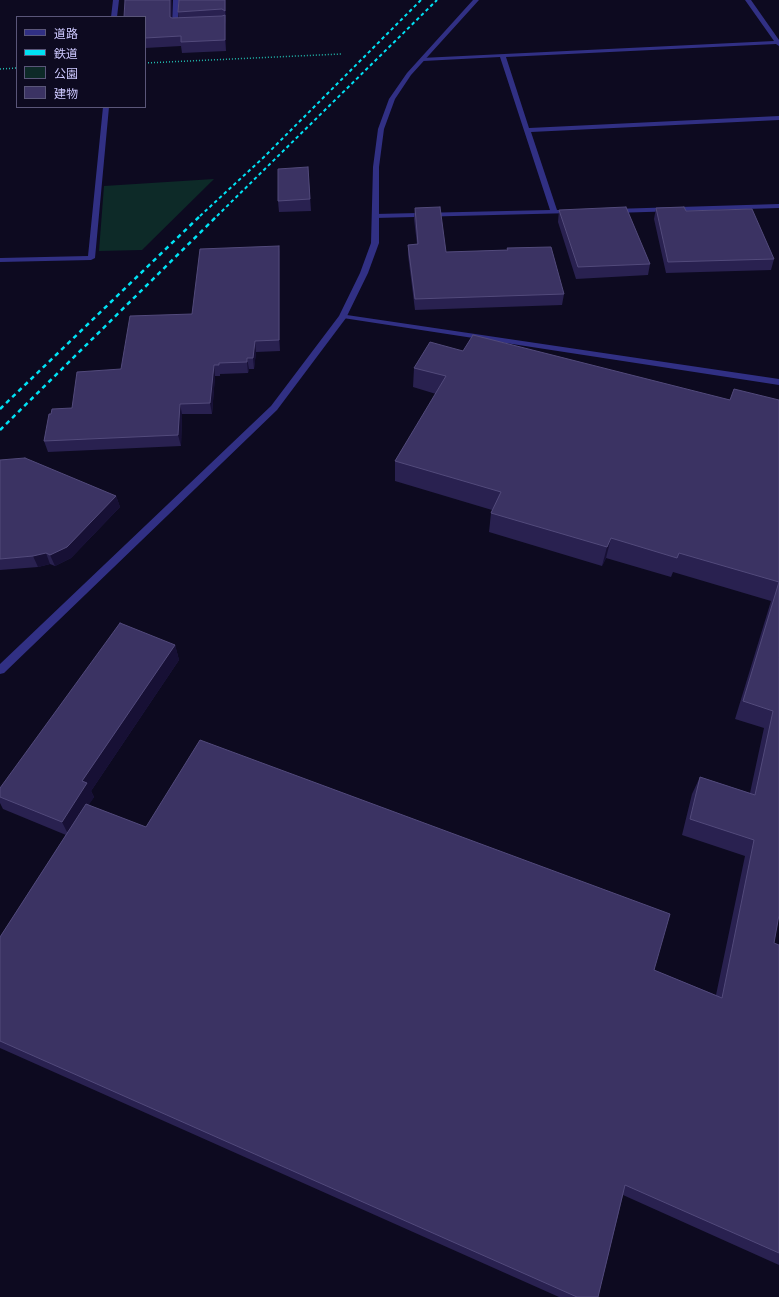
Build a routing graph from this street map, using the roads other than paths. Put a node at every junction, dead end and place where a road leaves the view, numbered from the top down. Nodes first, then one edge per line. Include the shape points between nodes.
1 (116, 0) edge
2 (176, 0) edge
3 (476, 0) edge
4 (748, 0) edge
5 (114, 16) edge
6 (189, 25) edge
7 (778, 43) edge
8 (502, 55) junction
9 (423, 59) junction
10 (106, 108) edge
11 (779, 118) edge
12 (528, 130) junction
13 (779, 206) edge
14 (608, 211) edge
15 (554, 212) junction
16 (577, 212) edge
17 (375, 216) junction
18 (0, 260) edge
19 (343, 316) junction
20 (779, 382) edge
21 (0, 670) edge

1 - 5 street
2 - 6 street via 175,26
3 - 9 street
4 - 7 street
7 - 8 street
8 - 9 street
8 - 12 street
9 - 17 street via 392,99 381,129 376,167
10 - 18 street via 91,258
11 - 12 street
12 - 15 street
13 - 14 street
15 - 16 street
15 - 17 street
17 - 19 street via 375,243
19 - 20 street
19 - 21 street via 274,408

